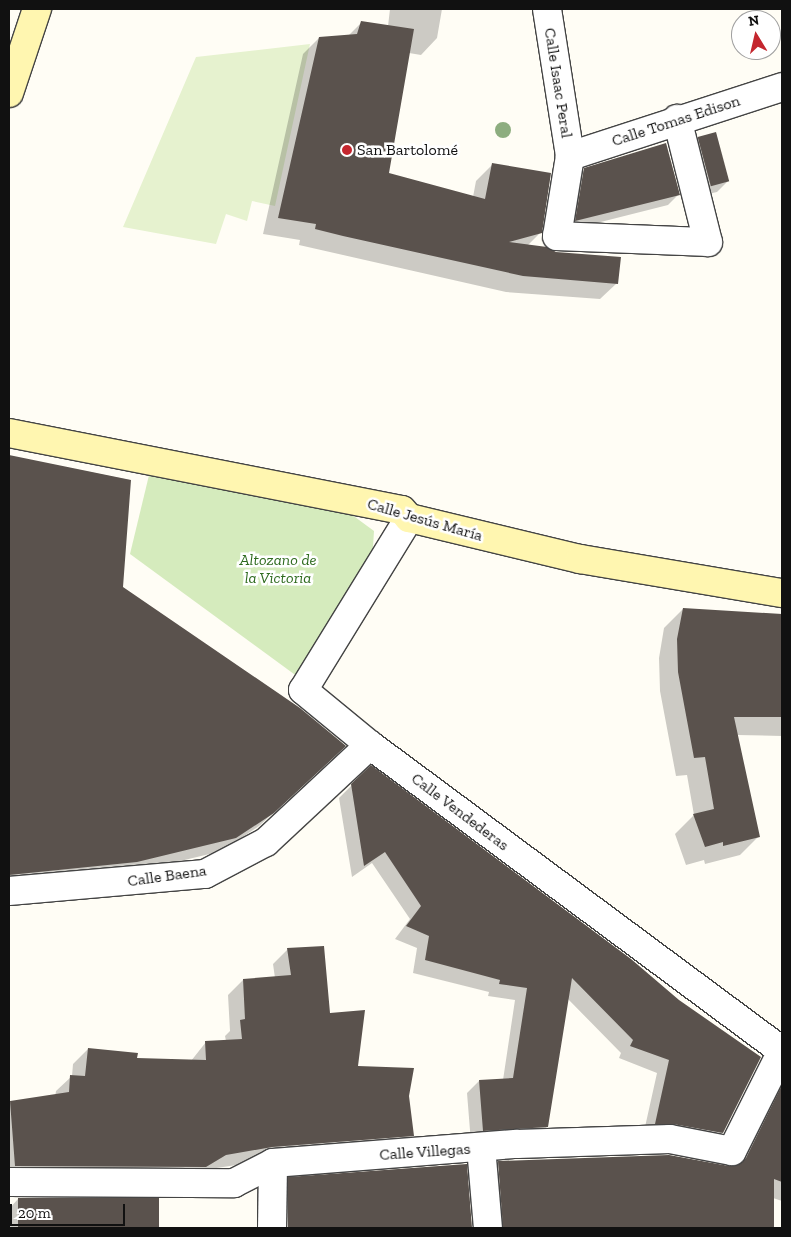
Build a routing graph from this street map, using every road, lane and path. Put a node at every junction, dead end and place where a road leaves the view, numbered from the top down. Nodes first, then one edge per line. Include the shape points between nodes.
1 (37, 9) edge
2 (547, 9) edge
3 (782, 87) edge
4 (9, 93) edge
5 (677, 119) junction
6 (570, 156) junction
7 (9, 433) edge
8 (409, 518) junction
9 (782, 594) edge
10 (370, 745) junction
11 (9, 891) edge
12 (782, 1051) edge
13 (481, 1147) junction
14 (273, 1164) junction
15 (9, 1182) edge
16 (272, 1228) edge
17 (488, 1228) edge

1 - 4 street
2 - 6 street, Calle Isaac Peral
3 - 5 street, Calle Tomas Edison
5 - 6 street, Calle Tomas Edison
5 - 6 street, Calle Isaac Peral via 708,242 557,236
7 - 8 street, Calle Jesús María via 402,510
8 - 9 street, Calle Jesús María via 580,559
8 - 10 street, Calle Vendederas via 303,690
10 - 11 street, Calle Baena via 266,842 205,874
10 - 12 street, Calle Vendederas
12 - 13 street, Calle Villegas via 732,1151 670,1139
13 - 14 street, Calle Villegas
13 - 17 street
14 - 15 street, Calle Villegas via 234,1183
14 - 16 street

